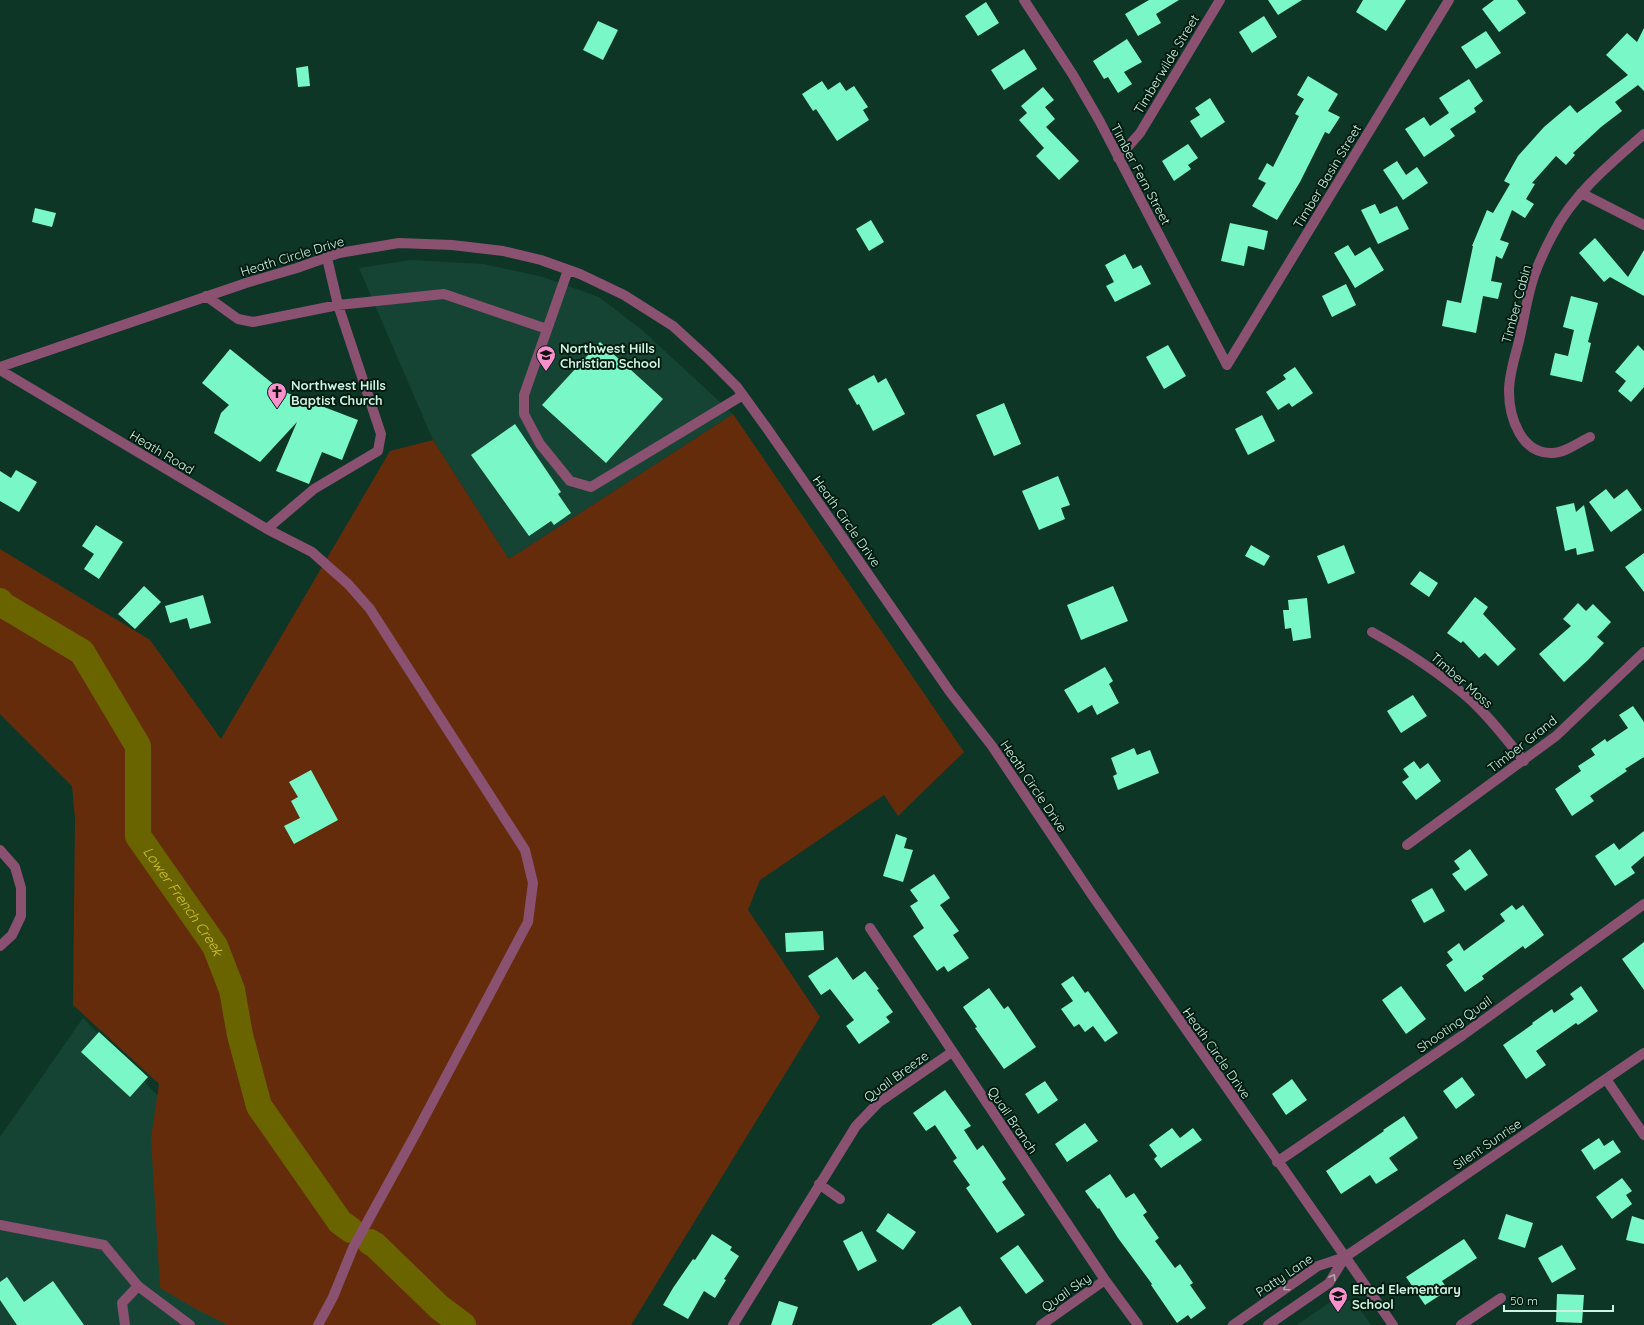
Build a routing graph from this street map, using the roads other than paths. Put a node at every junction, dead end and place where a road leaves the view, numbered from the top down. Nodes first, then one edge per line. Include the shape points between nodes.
1 (1024, 0) edge
2 (1220, 0) edge
3 (1449, 0) edge
4 (1644, 134) edge
5 (1118, 158) junction
6 (1581, 193) junction
7 (1644, 224) edge
8 (327, 258) junction
9 (568, 270) junction
10 (206, 296) junction
11 (338, 305) junction
12 (547, 329) junction
13 (1227, 365) joint
14 (0, 367) edge
15 (0, 370) edge
16 (743, 395) junction
17 (1590, 437) dead end
18 (267, 529) junction
19 (1372, 632) dead end
20 (1644, 652) edge
21 (1524, 761) junction
22 (1408, 845) dead end
23 (0, 850) edge
24 (1644, 904) edge
25 (870, 928) dead end
26 (0, 946) edge
27 (952, 1052) junction
28 (1644, 1053) edge
29 (1606, 1079) junction
30 (1644, 1135) edge
31 (1277, 1162) junction
32 (819, 1184) junction
33 (840, 1199) dead end
34 (0, 1225) edge
35 (1345, 1257) junction
36 (1105, 1280) junction
37 (138, 1286) junction
38 (1501, 1298) dead end
39 (125, 1325) edge
40 (190, 1325) edge
41 (318, 1325) edge
42 (733, 1325) edge
43 (1041, 1325) edge
44 (1138, 1325) edge
45 (1233, 1325) edge
46 (1268, 1325) edge
47 (1393, 1325) edge
48 (1461, 1325) edge

1 - 5 street, Timber Fern Street via 1073,75
2 - 5 street, Timberwilde Street via 1140,133
3 - 13 street, Timber Basin Street
4 - 6 street, Timber Cabin
5 - 13 street, Timber Fern Street
6 - 7 street
6 - 17 street, Timber Cabin via 1553,233 1534,276 1509,392 1512,417 1523,440 1536,451 1552,454
8 - 9 street, Heath Circle Drive via 339,253 399,244 452,245 504,251
8 - 10 street, Heath Circle Drive
8 - 11 street
9 - 12 street
9 - 16 street, Heath Circle Drive via 624,295 674,326
10 - 11 street via 238,319 253,322
10 - 14 street, Heath Circle Drive
11 - 12 street via 444,294
11 - 18 street via 381,434 378,451 314,489
12 - 16 street via 524,395 524,414 540,444 570,481 591,487
15 - 18 street, Heath Road
16 - 31 street, Heath Circle Drive via 950,692 992,746
18 - 41 street, Heath Road via 312,552 349,585 370,609 525,850 533,883 528,922 353,1248
19 - 21 street, Timber Moss via 1430,667 1472,702
20 - 21 street, Timber Grand via 1556,736
21 - 22 street, Timber Grand
23 - 26 street via 15,867 21,888 21,916 12,935
24 - 31 street, Shooting Quail via 1463,1035
25 - 27 street, Quail Branch
27 - 32 street, Quail Breeze via 891,1094 867,1114 847,1139
27 - 36 street, Quail Branch
28 - 29 street, Silent Sunrise
29 - 30 street
29 - 35 street, Silent Sunrise
31 - 35 street, Heath Circle Drive
32 - 33 street
32 - 42 street, Quail Breeze
34 - 37 street via 104,1245
35 -> 45 street, Patty Lane via 1318,1266
46 -> 35 street via 1329,1283
35 - 47 street, Heath Circle Drive
36 - 43 street, Quail Sky
36 - 44 street, Quail Branch
37 - 39 street via 122,1303
37 - 40 street
38 - 48 street

